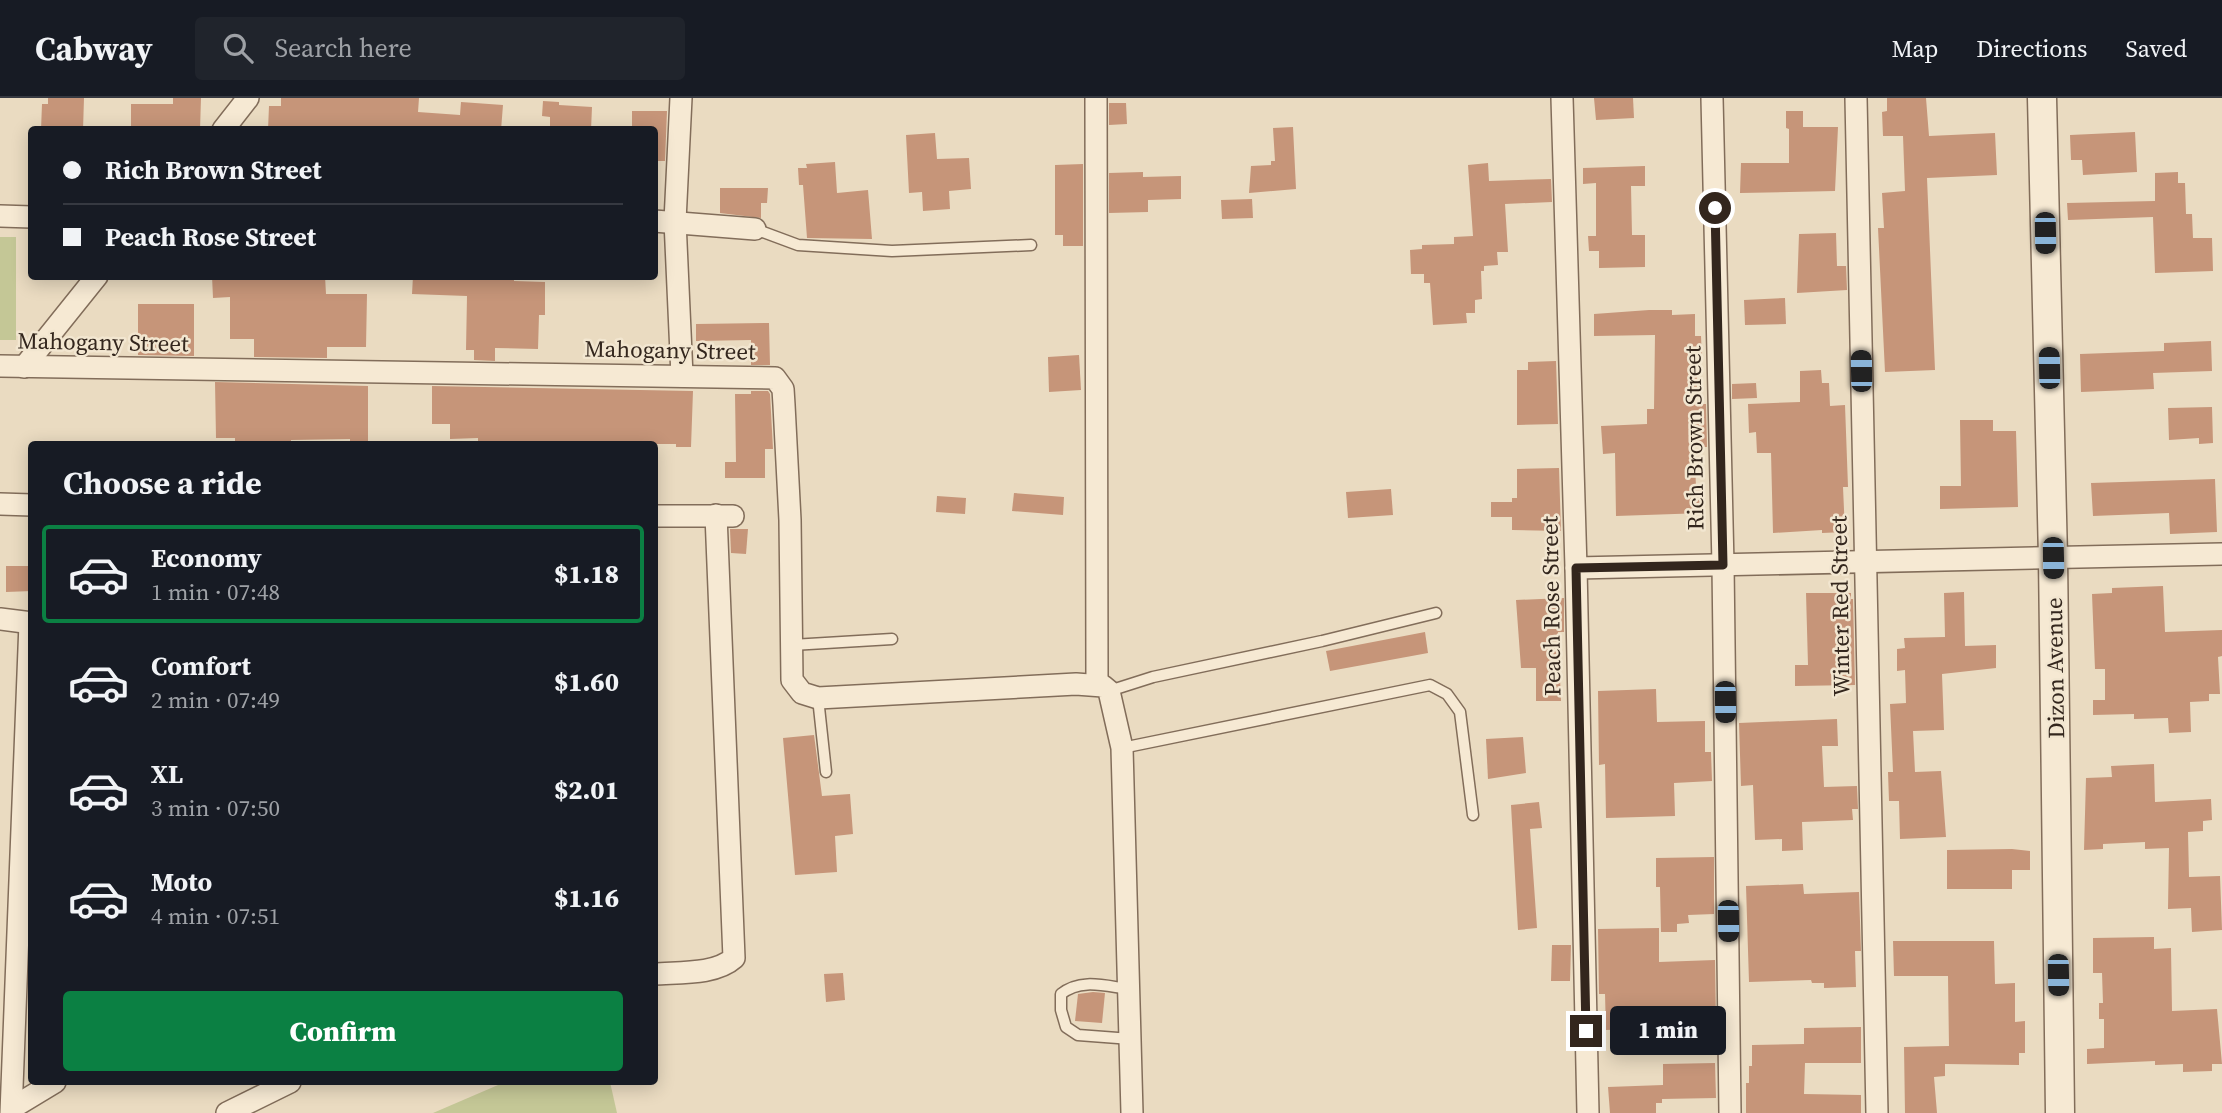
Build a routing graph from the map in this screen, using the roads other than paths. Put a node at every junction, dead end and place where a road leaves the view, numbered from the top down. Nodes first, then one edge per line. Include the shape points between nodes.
1 (248, 98) edge
2 (681, 98) edge
3 (1096, 98) edge
4 (1563, 98) edge
5 (1712, 98) edge
6 (1856, 98) edge
7 (2042, 98) edge
8 (226, 126) edge
9 (0, 216) edge
10 (28, 217) edge
11 (665, 221) edge
12 (755, 229) joint
13 (1031, 244) dead end
14 (94, 280) edge
15 (0, 366) edge
16 (24, 367) junction
17 (682, 376) junction
18 (0, 505) edge
19 (28, 505) edge
20 (658, 516) edge
21 (2222, 554) edge
22 (2053, 558) junction
23 (1865, 561) junction
24 (1723, 565) junction
25 (1576, 568) junction
26 (1436, 613) dead end
27 (0, 619) edge
28 (28, 623) edge
29 (892, 639) dead end
30 (792, 645) junction
31 (1103, 688) junction
32 (28, 696) edge
33 (817, 698) junction
34 (1122, 748) junction
35 (826, 772) dead end
36 (1473, 815) dead end
37 (658, 974) edge
38 (1128, 989) junction
39 (1131, 1039) junction
40 (50, 1085) edge
41 (284, 1085) edge
42 (11, 1110) edge
43 (227, 1113) edge
44 (1132, 1113) edge
45 (1588, 1113) edge
46 (1730, 1113) edge
47 (1878, 1113) edge
48 (2060, 1113) edge

1 - 8 street
2 - 11 street
3 - 31 street
4 - 25 street, Peach Rose Street
5 - 24 street, Rich Brown Street
6 - 23 street, Winter Red Street
7 - 22 street, Dizon Avenue
9 - 10 street
11 - 12 street
11 - 17 street
12 - 13 lane via 798,245 892,251
14 - 16 street
15 - 16 street, Mahogany Street
16 - 17 street, Mahogany Street
17 - 30 street, Mahogany Street via 775,378 783,389
18 - 19 street
20 - 37 street via 724,516 734,958 727,965 708,969
21 - 22 street
22 - 23 street
22 - 48 street, Dizon Avenue
23 - 24 street
23 - 47 street, Winter Red Street
24 - 25 street
24 - 46 street, Rich Brown Street
25 - 45 street, Peach Rose Street
26 - 31 lane
27 - 28 street
29 - 30 lane
30 - 33 street, Mahogany Street via 793,680 802,693
31 - 33 street
31 - 34 street
32 - 42 street
33 - 35 lane
34 - 36 lane via 1430,685 1447,694 1460,712
34 - 38 street
38 - 39 street
38 - 39 lane via 1083,983 1070,986 1061,993 1061,1010 1066,1027 1078,1035
39 - 44 street
40 - 42 street
41 - 43 street

